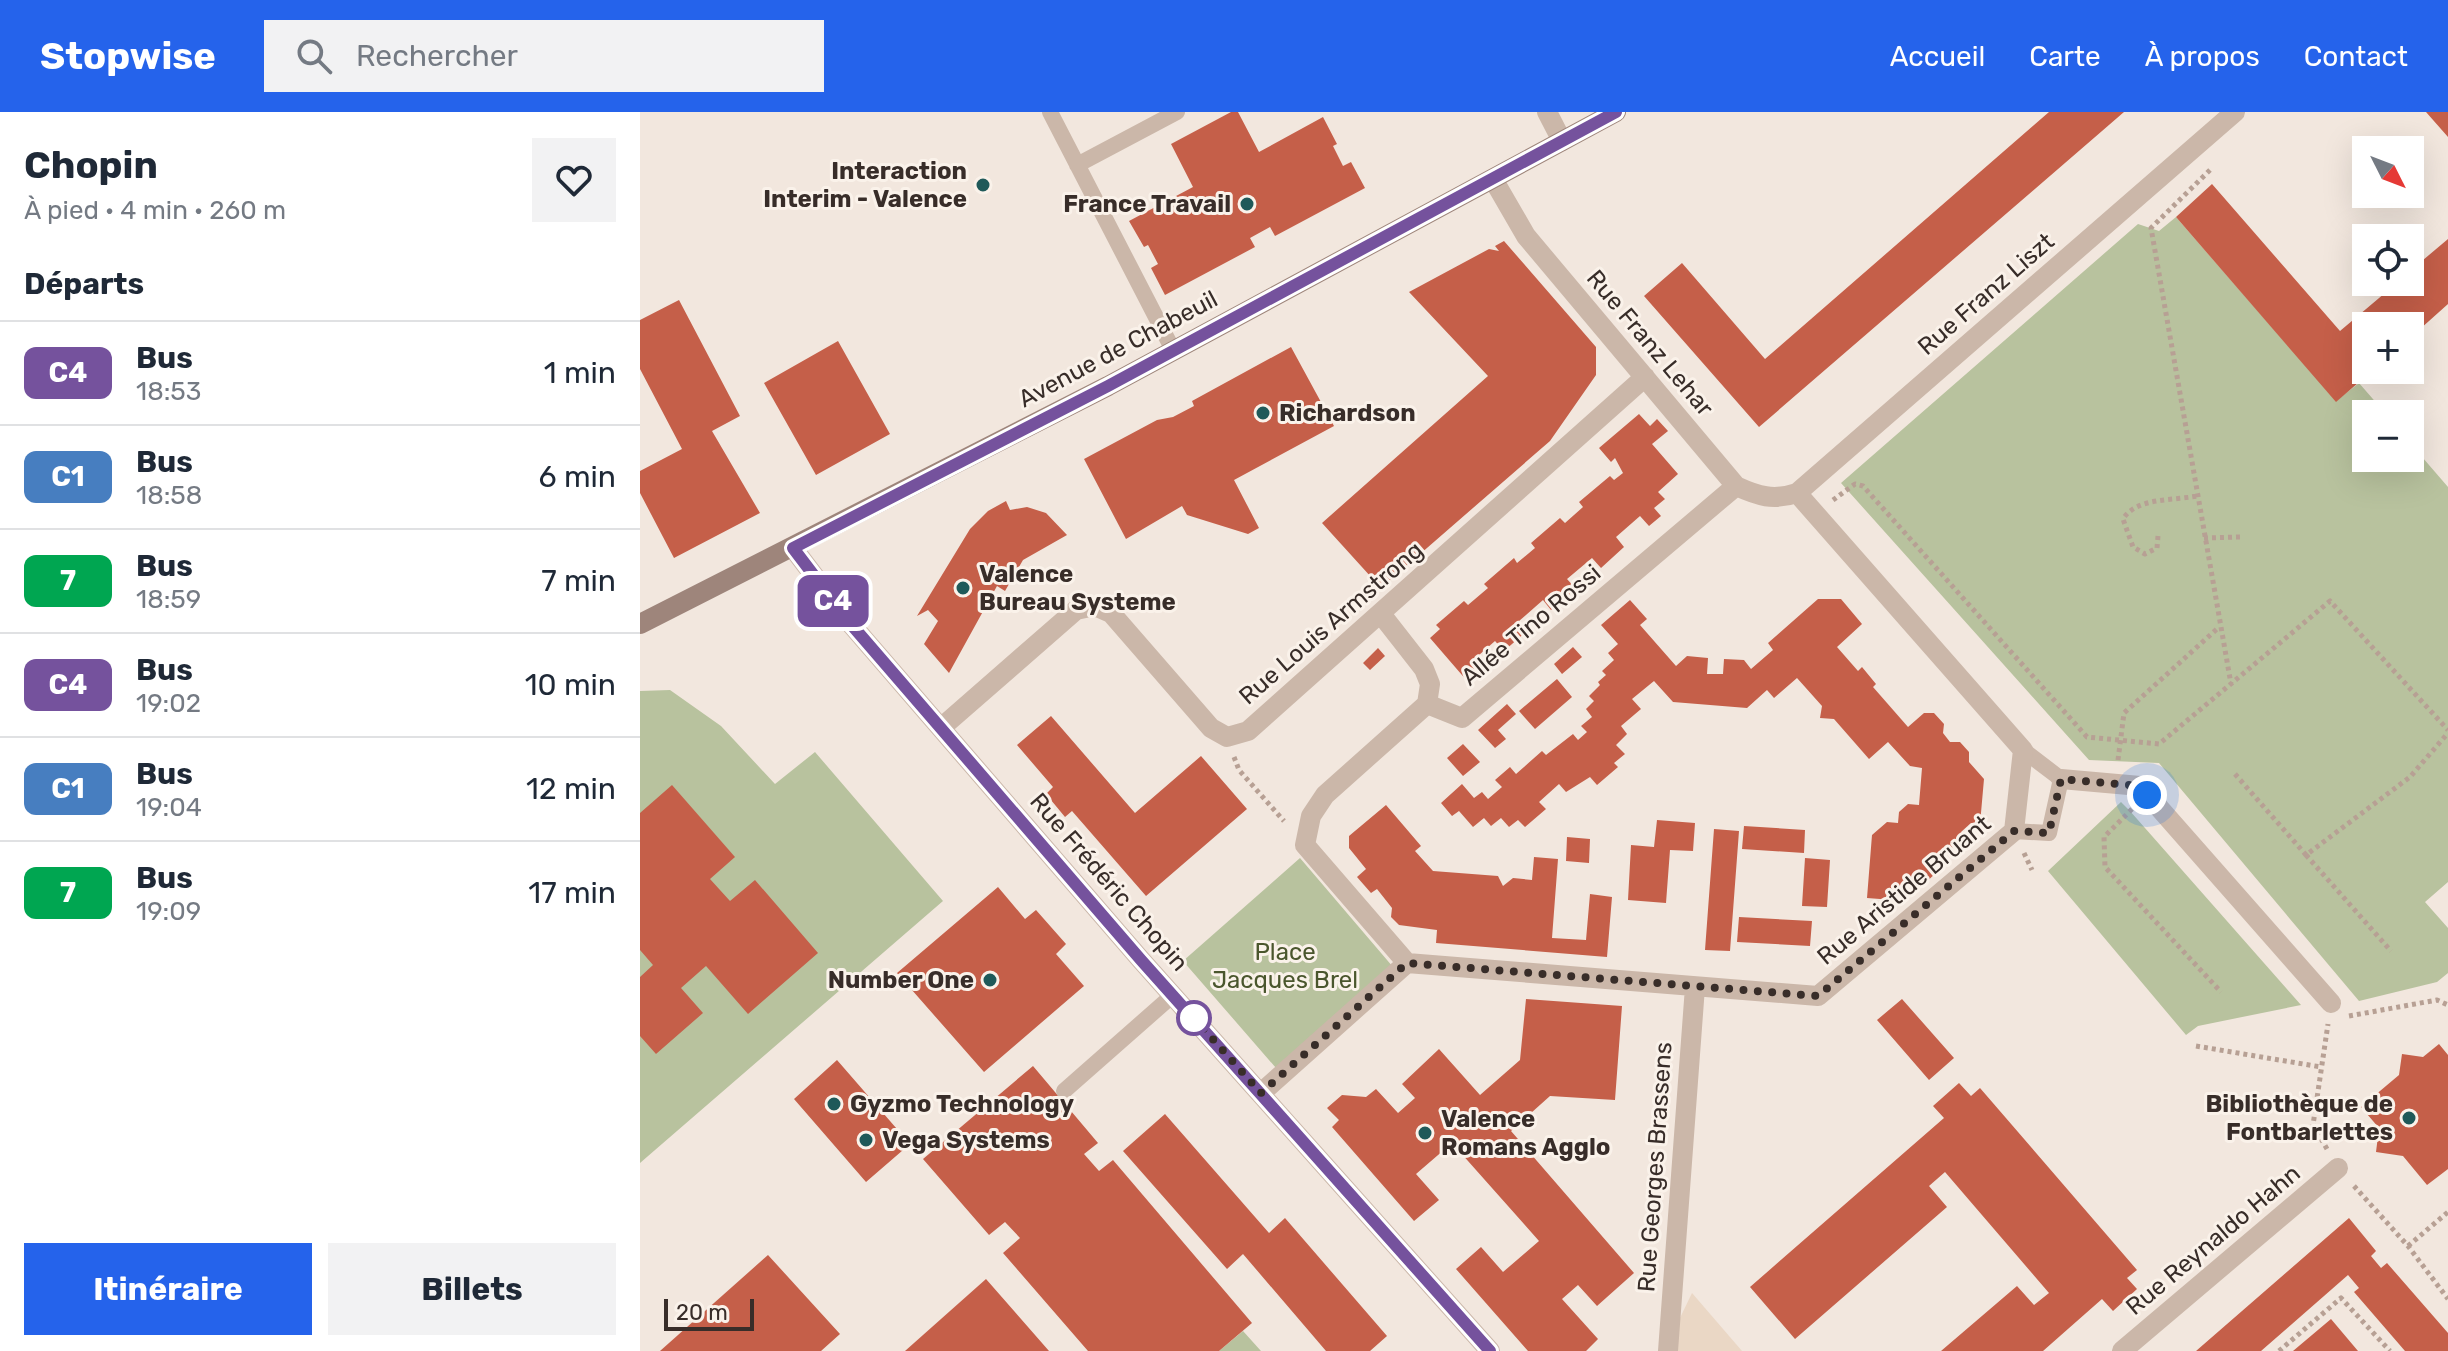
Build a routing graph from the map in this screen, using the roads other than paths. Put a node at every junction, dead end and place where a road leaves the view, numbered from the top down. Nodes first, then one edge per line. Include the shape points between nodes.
1 (1050, 112) edge
2 (1177, 112) edge
3 (1547, 112) edge
4 (1616, 112) edge
5 (2208, 112) edge
6 (2235, 112) edge
7 (2209, 134) junction
8 (1562, 141) junction
9 (1077, 165) junction
10 (1493, 179) junction
11 (1173, 350) junction
12 (1645, 377) junction
13 (1736, 486) junction
14 (1797, 493) junction
15 (793, 548) junction
16 (1381, 614) junction
17 (640, 624) edge
18 (1427, 704) junction
19 (942, 727) junction
20 (2023, 750) junction
21 (2061, 779) junction
22 (2014, 831) junction
23 (1407, 963) junction
24 (1695, 987) junction
25 (1173, 995) junction
26 (2337, 1010) road end
27 (1064, 1091) dead end
28 (1261, 1093) junction
29 (2338, 1168) road end
30 (1490, 1351) edge
31 (1668, 1351) edge
32 (2122, 1351) edge

1 - 9 lane
2 - 9 lane
3 - 8 street
4 - 8 main road, Avenue de Chabeuil
5 - 7 street
6 - 7 street, Rue Franz Liszt
7 - 14 street, Rue Franz Liszt
8 - 10 main road, Avenue de Chabeuil
9 - 11 lane
10 - 11 main road, Avenue de Chabeuil
10 - 12 street, Rue Franz Lehar via 1526,236
11 - 15 main road, Avenue de Chabeuil
12 - 13 street, Rue Franz Lehar
12 - 16 street, Rue Louis Armstrong
13 - 14 street via 1779,499
13 - 18 street, Allée Tino Rossi via 1462,718
14 - 20 street
15 - 17 main road, Avenue de Chabeuil
15 - 19 street, Rue Frédéric Chopin via 850,623
16 - 18 street via 1424,669 1430,684
16 - 19 street, Rue Louis Armstrong via 1248,731 1227,737 1211,728 1111,613 1095,606 1076,610
18 - 23 street via 1325,795 1311,816 1305,845
19 - 25 street, Rue Frédéric Chopin
20 - 21 lane
20 - 22 street, Rue Aristide Bruant
21 - 22 lane via 2049,833
21 - 26 street via 2140,786
22 - 24 street, Rue Aristide Bruant via 1818,996
23 - 24 street, Rue Aristide Bruant
23 - 28 street
24 - 31 street, Rue Georges Brassens
25 - 27 lane
25 - 28 street, Rue Frédéric Chopin
28 - 30 street, Rue Frédéric Chopin
29 - 32 street, Rue Reynaldo Hahn

